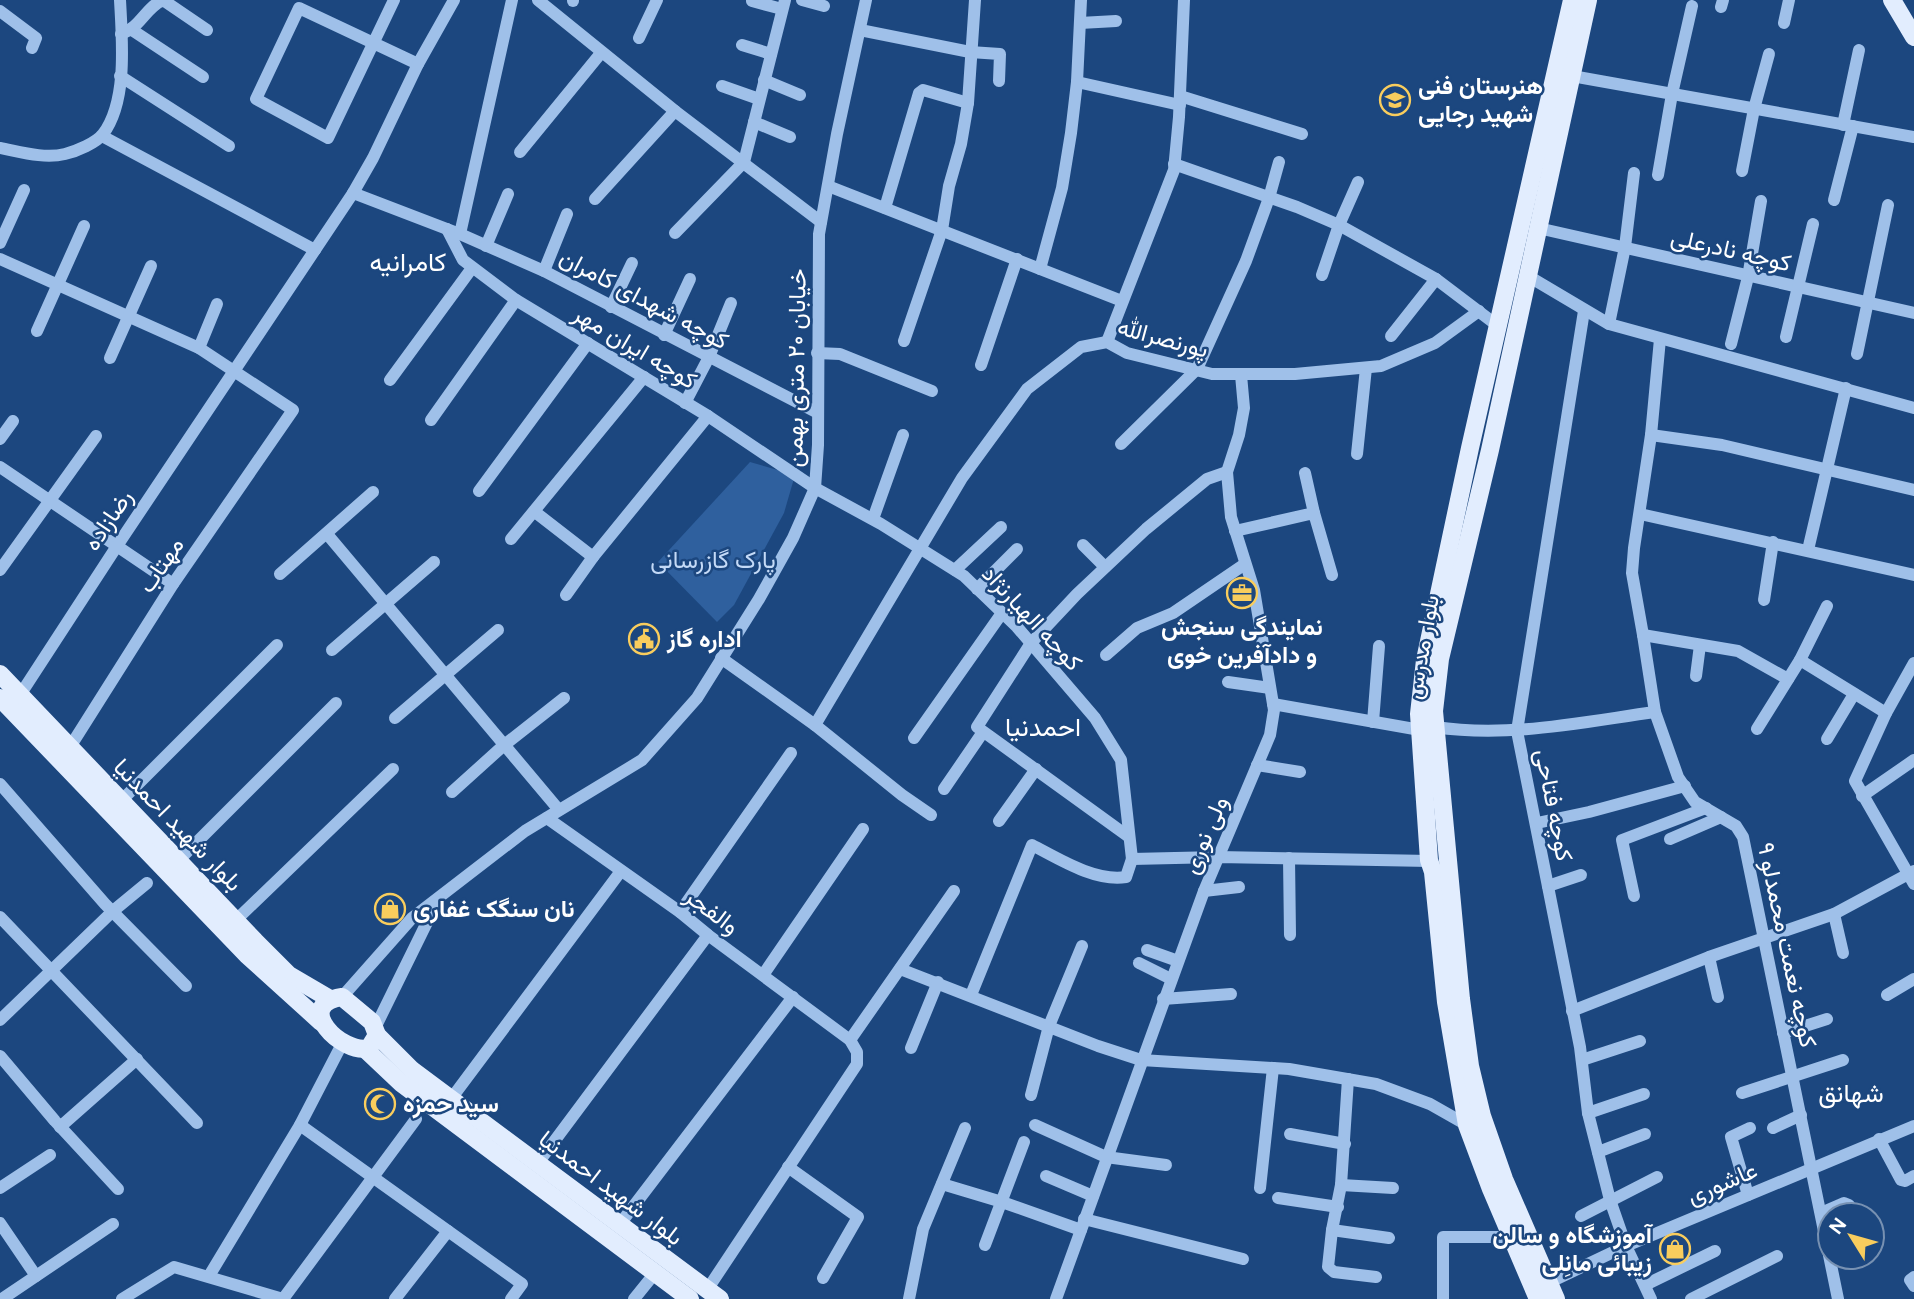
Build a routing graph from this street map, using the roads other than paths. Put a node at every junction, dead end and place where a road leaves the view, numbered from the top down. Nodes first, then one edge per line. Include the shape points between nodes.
1 (120, 0) edge
2 (163, 0) edge
3 (394, 0) edge
4 (454, 0) edge
5 (512, 0) edge
6 (538, 0) edge
7 (657, 0) edge
8 (802, 0) edge
9 (866, 0) edge
10 (975, 0) edge
11 (1081, 0) edge
12 (1184, 0) edge
13 (1572, 0) edge
14 (1588, 0) edge
15 (1789, 0) edge
16 (1892, 0) edge
17 (752, 1) edge
18 (784, 4) edge
19 (824, 6) dead end
20 (1692, 6) dead end
21 (0, 11) edge
22 (1116, 21) dead end
23 (1080, 23) junction
24 (1784, 23) dead end
25 (207, 30) dead end
26 (860, 30) junction
27 (127, 32) junction
28 (1914, 37) edge
29 (639, 38) dead end
30 (375, 44) junction
31 (742, 45) dead end
32 (32, 48) dead end
33 (1859, 50) dead end
34 (971, 52) junction
35 (601, 53) junction
36 (771, 54) junction
37 (1769, 54) dead end
38 (418, 64) junction
39 (120, 76) junction
40 (1572, 76) junction
41 (203, 77) dead end
42 (764, 80) junction
43 (999, 81) dead end
44 (1077, 82) junction
45 (722, 86) dead end
46 (800, 94) dead end
47 (1672, 94) junction
48 (760, 99) junction
49 (1180, 101) junction
50 (968, 103) junction
51 (1754, 109) junction
52 (675, 111) junction
53 (754, 122) junction
54 (1848, 125) junction
55 (1302, 134) dead end
56 (102, 136) junction
57 (790, 137) dead end
58 (1914, 137) edge
59 (229, 146) dead end
60 (0, 148) edge
61 (520, 152) dead end
62 (744, 162) junction
63 (1279, 162) dead end
64 (1174, 164) junction
65 (1742, 171) dead end
66 (1634, 173) dead end
67 (1658, 175) dead end
68 (1358, 182) dead end
69 (828, 186) junction
70 (24, 190) dead end
71 (353, 193) junction
72 (508, 194) dead end
73 (1269, 198) junction
74 (595, 200) dead end
75 (1833, 200) dead end
76 (1761, 201) dead end
77 (1888, 205) dead end
78 (885, 208) junction
79 (567, 214) dead end
80 (821, 222) junction
81 (1813, 224) dead end
82 (1339, 225) junction
83 (84, 226) dead end
84 (1538, 228) junction
85 (447, 229) junction
86 (942, 230) junction
87 (674, 233) dead end
88 (460, 234) junction
89 (0, 243) edge
90 (486, 246) junction
91 (1625, 247) junction
92 (315, 250) junction
93 (0, 259) edge
94 (1017, 259) junction
95 (632, 263) dead end
96 (151, 266) dead end
97 (472, 268) junction
98 (1041, 269) junction
99 (544, 271) junction
100 (1322, 275) dead end
101 (1528, 276) junction
102 (1748, 277) junction
103 (690, 279) dead end
104 (1436, 279) junction
105 (57, 285) junction
106 (1796, 287) junction
107 (516, 300) junction
108 (1122, 301) junction
109 (731, 303) dead end
110 (1866, 303) junction
111 (217, 304) dead end
112 (611, 307) junction
113 (1479, 311) junction
114 (1584, 311) junction
115 (1914, 313) edge
116 (129, 316) junction
117 (1609, 324) junction
118 (1498, 326) junction
119 (37, 331) dead end
120 (664, 335) junction
121 (1391, 336) dead end
122 (1786, 337) dead end
123 (1660, 339) junction
124 (904, 341) dead end
125 (1107, 342) junction
126 (588, 343) junction
127 (1731, 344) dead end
128 (199, 348) junction
129 (817, 353) junction
130 (1857, 354) dead end
131 (709, 357) junction
132 (110, 358) dead end
133 (981, 365) dead end
134 (1366, 368) junction
135 (1197, 369) junction
136 (234, 370) junction
137 (1241, 375) junction
138 (643, 377) junction
139 (390, 380) dead end
140 (1846, 388) junction
141 (932, 391) dead end
142 (685, 403) junction
143 (1914, 408) edge
144 (818, 413) junction
145 (708, 416) junction
146 (431, 420) dead end
147 (13, 421) dead end
148 (904, 435) dead end
149 (1651, 435) junction
150 (96, 436) dead end
151 (0, 439) edge
152 (1121, 444) dead end
153 (1357, 454) dead end
154 (0, 467) edge
155 (1826, 468) junction
156 (1227, 472) junction
157 (1305, 472) dead end
158 (815, 488) junction
159 (1914, 490) edge
160 (480, 491) dead end
161 (373, 492) dead end
162 (51, 501) junction
163 (535, 512) junction
164 (1314, 513) junction
165 (1640, 514) junction
166 (873, 519) junction
167 (1001, 527) dead end
168 (1236, 531) junction
169 (327, 534) junction
170 (511, 539) dead end
171 (1773, 542) junction
172 (117, 545) junction
173 (1083, 545) dead end
174 (920, 548) junction
175 (1017, 549) dead end
176 (1808, 550) junction
177 (593, 557) junction
178 (435, 562) dead end
179 (1245, 564) junction
180 (1105, 567) junction
181 (0, 570) edge
182 (955, 570) junction
183 (280, 574) dead end
184 (1332, 575) dead end
185 (1914, 575) edge
186 (173, 584) junction
187 (977, 589) junction
188 (566, 595) dead end
189 (1764, 600) dead end
190 (386, 603) junction
191 (1827, 606) dead end
192 (1002, 613) junction
193 (498, 630) dead end
194 (1643, 635) junction
195 (1031, 643) junction
196 (277, 645) dead end
197 (1700, 645) junction
198 (1379, 646) dead end
199 (332, 650) dead end
200 (1106, 655) dead end
201 (721, 658) junction
202 (1800, 660) junction
203 (1914, 663) edge
204 (0, 674) edge
205 (446, 674) junction
206 (1696, 676) dead end
207 (1788, 679) junction
208 (1228, 682) dead end
209 (1270, 688) junction
210 (1854, 694) junction
211 (564, 698) dead end
212 (336, 703) dead end
213 (1273, 704) junction
214 (7, 705) edge
215 (1655, 712) junction
216 (1886, 713) junction
217 (395, 718) dead end
218 (1373, 722) junction
219 (815, 725) junction
220 (1427, 729) junction
221 (1757, 729) dead end
222 (1517, 731) junction
223 (984, 732) junction
224 (914, 738) dead end
225 (1827, 739) dead end
226 (503, 746) junction
227 (70, 747) junction
228 (791, 753) dead end
229 (1914, 760) edge
230 (1257, 765) junction
231 (393, 769) dead end
232 (1036, 769) junction
233 (1300, 772) dead end
234 (0, 785) edge
235 (1685, 786) junction
236 (944, 789) dead end
237 (452, 792) dead end
238 (1862, 796) junction
239 (121, 801) junction
240 (1706, 808) junction
241 (559, 810) junction
242 (931, 815) dead end
243 (1721, 817) junction
244 (547, 818) junction
245 (999, 821) dead end
246 (1537, 823) junction
247 (863, 829) dead end
248 (1129, 837) junction
249 (1670, 839) dead end
250 (1218, 857) junction
251 (1289, 858) junction
252 (1132, 859) junction
253 (178, 861) junction
254 (1430, 861) junction
255 (621, 872) junction
256 (1581, 876) dead end
257 (1912, 877) edge
258 (147, 883) dead end
259 (1548, 886) junction
260 (1239, 887) dead end
261 (954, 891) dead end
262 (1204, 891) junction
263 (1634, 896) dead end
264 (439, 898) junction
265 (113, 911) junction
266 (680, 912) junction
267 (1834, 914) junction
268 (0, 917) edge
269 (235, 921) junction
270 (708, 934) junction
271 (1290, 935) dead end
272 (1763, 939) junction
273 (1082, 946) dead end
274 (1147, 950) dead end
275 (1843, 953) dead end
276 (1709, 957) junction
277 (1178, 961) junction
278 (1139, 963) dead end
279 (51, 969) junction
280 (900, 969) junction
281 (763, 975) junction
282 (1171, 979) junction
283 (1914, 979) edge
284 (938, 982) junction
285 (186, 986) dead end
286 (1231, 994) dead end
287 (971, 995) junction
288 (1887, 995) dead end
289 (793, 997) junction
290 (1717, 997) dead end
291 (336, 998) junction
292 (1163, 999) junction
293 (1572, 1011) junction
294 (1827, 1019) dead end
295 (0, 1020) edge
296 (321, 1022) junction
297 (1049, 1026) junction
298 (1783, 1033) junction
299 (372, 1038) junction
300 (850, 1040) junction
301 (1640, 1041) dead end
302 (343, 1042) junction
303 (911, 1048) dead end
304 (0, 1056) edge
305 (137, 1059) junction
306 (1141, 1060) junction
307 (1582, 1060) junction
308 (1843, 1060) dead end
309 (1273, 1068) junction
310 (1792, 1078) junction
311 (1349, 1079) junction
312 (1742, 1093) dead end
313 (1644, 1094) dead end
314 (1031, 1095) dead end
315 (451, 1099) junction
316 (1588, 1113) junction
317 (1801, 1115) junction
318 (416, 1119) dead end
319 (197, 1123) dead end
320 (300, 1125) junction
321 (1035, 1125) dead end
322 (1466, 1125) junction
323 (1914, 1126) edge
324 (60, 1127) junction
325 (965, 1128) dead end
326 (1750, 1128) dead end
327 (1773, 1128) dead end
328 (1290, 1134) dead end
329 (1645, 1134) dead end
330 (1879, 1139) junction
331 (1024, 1142) dead end
332 (1345, 1144) junction
333 (1598, 1152) junction
334 (50, 1155) dead end
335 (1107, 1157) junction
336 (538, 1163) junction
337 (1166, 1165) dead end
338 (788, 1167) junction
339 (1813, 1167) junction
340 (1046, 1176) dead end
341 (1914, 1176) edge
342 (373, 1177) junction
343 (1657, 1177) dead end
344 (942, 1184) junction
345 (1341, 1185) junction
346 (0, 1188) edge
347 (1260, 1188) dead end
348 (1393, 1188) dead end
349 (118, 1189) dead end
350 (1748, 1195) junction
351 (1093, 1196) junction
352 (1278, 1198) dead end
353 (1609, 1200) junction
354 (1819, 1201) edge
355 (1002, 1202) junction
356 (1338, 1207) junction
357 (1581, 1216) dead end
358 (0, 1223) edge
359 (113, 1223) dead end
360 (620, 1224) junction
361 (1083, 1224) junction
362 (1332, 1230) junction
363 (448, 1231) junction
364 (1518, 1234) junction
365 (1389, 1238) dead end
366 (985, 1245) dead end
367 (1626, 1246) junction
368 (1715, 1251) dead end
369 (1777, 1256) dead end
370 (1243, 1259) dead end
371 (1831, 1271) edge
372 (655, 1273) junction
373 (36, 1276) junction
374 (209, 1276) junction
375 (1376, 1277) dead end
376 (1914, 1277) edge
377 (823, 1278) dead end
378 (1645, 1285) junction
379 (1914, 1286) edge
380 (1552, 1291) edge
381 (713, 1294) edge
382 (1836, 1298) edge
383 (2, 1299) edge
384 (122, 1299) edge
385 (283, 1299) edge
386 (395, 1299) edge
387 (511, 1299) edge
388 (634, 1299) edge
389 (690, 1299) edge
390 (909, 1299) edge
391 (1056, 1299) edge
392 (1443, 1299) edge
393 (1538, 1299) edge
394 (1651, 1299) edge
395 (1691, 1299) edge

1 - 27 street
2 - 25 street
2 - 27 street
3 - 30 street
4 - 38 street, رضازاده
5 - 88 street
6 - 35 street
7 - 29 street
8 - 19 street
9 - 26 street, خیابان ۲۰ متری بهمن
10 - 34 street
11 - 23 street
12 - 49 street
13 - 118 main road, بلوار مدرس
14 - 40 main road, بلوار مدرس
15 - 24 street
16 - 28 main road
17 - 18 street
18 - 36 street
20 - 47 street
21 - 32 street via 36,38
22 - 23 street
23 - 44 street
26 - 34 street
26 - 69 street, خیابان ۲۰ متری بهمن
27 - 39 street
27 - 41 street
30 - 30 street via 299,8 256,99 328,138
30 - 38 street
31 - 36 street
33 - 54 street
34 - 43 street via 1000,54
34 - 50 street
35 - 52 street
35 - 61 street
36 - 42 street
37 - 51 street
38 - 71 street, رضازاده
39 - 56 street via 118,98
39 - 59 street
40 - 47 street
40 - 84 main road, بلوار مدرس
42 - 46 street
42 - 48 street
44 - 49 street
44 - 98 street via 1062,188
45 - 48 street
47 - 51 street
47 - 67 street
48 - 53 street
49 - 55 street
49 - 64 street
50 - 78 street via 923,90 919,93
50 - 86 street
51 - 54 street
51 - 65 street
52 - 62 street
52 - 74 street
53 - 57 street
53 - 62 street
54 - 58 street
54 - 75 street
56 - 60 street via 64,155
56 - 92 street
62 - 80 street
62 - 87 street
63 - 73 street
64 - 73 street
64 - 108 street
66 - 91 street
68 - 82 street
69 - 78 street
69 - 80 street, خیابان ۲۰ متری بهمن
70 - 89 street
71 - 85 street, کوچه شهدای کامران
71 - 92 street, رضازاده
72 - 90 street
73 - 82 street
73 - 135 street via 1235,290
76 - 102 street
77 - 110 street
78 - 86 street
79 - 99 street
80 - 129 street, خیابان ۲۰ متری بهمن
81 - 106 street
82 - 100 street
82 - 104 street
83 - 105 street
84 - 91 street, کوچه نادرعلی
84 - 101 main road, بلوار مدرس
85 - 88 street, کوچه شهدای کامران
85 - 97 street, کوچه ایران مهر
86 - 94 street
86 - 124 street
88 - 90 street, کوچه شهدای کامران
90 - 99 street, کوچه شهدای کامران
91 - 102 street, کوچه نادرعلی
91 - 117 street
92 - 136 street, رضازاده
93 - 105 street
94 - 98 street
94 - 133 street
95 - 112 street
96 - 116 street
97 - 107 street, کوچه ایران مهر
97 - 139 street
98 - 108 street
99 - 112 street, کوچه شهدای کامران
101 - 114 street
101 - 220 main road, بلوار مدرس
102 - 106 street, کوچه نادرعلی
102 - 127 street
103 - 120 street
104 - 113 street
104 - 121 street
105 - 116 street
105 - 119 street
106 - 110 street, کوچه نادرعلی
106 - 122 street
107 - 126 street, کوچه ایران مهر
107 - 146 street
108 - 125 street
109 - 131 street
110 - 115 street, کوچه نادرعلی
110 - 130 street
111 - 128 street
112 - 120 street, کوچه شهدای کامران
113 - 118 street
113 - 134 street, پورنصرالله via 1435,343
114 - 117 street
114 - 222 street, کوچه فتاحی
116 - 128 street
116 - 132 street
117 - 123 street
118 - 220 main road, بلوار مدرس via 1425,660 1419,714
120 - 131 street, کوچه شهدای کامران
123 - 140 street
123 - 149 street, کوچه نعمت محمدلو ۹
125 - 135 street, پورنصرالله via 1127,353
125 - 174 street, پورنصرالله via 1081,347 1027,389 962,478
126 - 138 street, کوچه ایران مهر
126 - 160 street
128 - 136 street
129 - 141 street via 840,354
129 - 144 street, خیابان ۲۰ متری بهمن
131 - 142 street
131 - 144 street, کوچه شهدای کامران
134 - 137 street, پورنصرالله
134 - 153 street
135 - 137 street, پورنصرالله
135 - 152 street
136 - 172 street, رضازاده
136 - 186 street, مهتاب via 293,410
137 - 156 street, ولی نوری via 1244,408
138 - 142 street, کوچه ایران مهر
138 - 163 street
140 - 143 street
140 - 155 street
142 - 145 street, کوچه ایران مهر
144 - 158 street, خیابان ۲۰ متری بهمن
145 - 158 street, کوچه ایران مهر
145 - 177 street
147 - 151 street
148 - 166 street
149 - 155 street via 1723,445
149 - 165 street, کوچه نعمت محمدلو ۹
150 - 162 street
154 - 162 street
155 - 159 street
155 - 176 street
156 - 168 street, ولی نوری
156 - 180 street via 1207,479
157 - 164 street
158 - 166 street, کوچه الهیارنژاد
158 - 201 street, خیابان ۲۰ متری بهمن via 787,550
161 - 169 street
162 - 172 street
162 - 181 street
163 - 170 street
163 - 177 street
164 - 168 street
164 - 184 street
165 - 171 street
165 - 194 street, کوچه نعمت محمدلو ۹ via 1632,573
166 - 174 street, کوچه الهیارنژاد
167 - 182 street
168 - 179 street, ولی نوری
169 - 183 street
169 - 190 street
171 - 176 street
171 - 189 street
172 - 186 street
172 - 214 street, رضازاده
173 - 180 street
174 - 182 street, کوچه الهیارنژاد
174 - 219 street, پورنصرالله
175 - 187 street
176 - 185 street
177 - 188 street
178 - 190 street
179 - 200 street via 1173,613 1137,628
179 - 209 street, ولی نوری via 1254,590
180 - 195 street
182 - 187 street, کوچه الهیارنژاد
186 - 227 street, مهتاب
187 - 192 street, کوچه الهیارنژاد
190 - 199 street
190 - 205 street
191 - 202 street
192 - 195 street, کوچه الهیارنژاد
192 - 224 street
193 - 205 street
194 - 197 street
194 - 215 street, کوچه نعمت محمدلو ۹
195 - 223 street via 977,727
195 - 248 street, کوچه الهیارنژاد via 1095,718 1121,760
196 - 239 street
197 - 206 street
197 - 207 street via 1738,651
198 - 218 street
201 - 219 street
201 - 241 street, خیابان ۲۰ متری بهمن via 697,698 642,760
202 - 207 street
202 - 210 street
203 - 216 street
204 - 214 main road, بلوار شهید احمدنیا
205 - 217 street
205 - 226 street
207 - 221 street
208 - 209 street
209 - 213 street, ولی نوری
210 - 216 street
210 - 225 street
211 - 226 street
212 - 253 street
213 - 218 street
213 - 230 street, ولی نوری via 1270,735
214 - 227 main road, بلوار شهید احمدنیا
214 - 296 main road, بلوار شهید احمدنیا via 247,955
215 - 222 street
215 - 235 street, کوچه نعمت محمدلو ۹
216 - 238 street via 1854,781
218 - 220 street
219 - 242 street
220 - 222 street
220 - 254 main road, بلوار مدرس
220 - 364 main road, بلوار مدرس via 1471,1066
222 - 246 street, کوچه فتاحی
223 - 232 street
223 - 236 street
226 - 237 street
226 - 241 street
227 - 239 main road, بلوار شهید احمدنیا
228 - 266 street
229 - 238 street
230 - 233 street
230 - 250 street, ولی نوری
231 - 269 street
232 - 245 street
232 - 248 street
234 - 265 street
235 - 240 street, کوچه نعمت محمدلو ۹ via 1695,802
235 - 246 street
238 - 257 street
239 - 253 main road, بلوار شهید احمدنیا
240 - 243 street, کوچه نعمت محمدلو ۹
240 - 263 street via 1622,840
241 - 244 street, خیابان ۲۰ متری بهمن
243 - 249 street
243 - 272 street, کوچه نعمت محمدلو ۹ via 1744,837
244 - 255 street, والفجر
244 - 264 street, خیابان ۲۰ متری بهمن
246 - 259 street, کوچه فتاحی
247 - 281 street
248 - 252 street
250 - 251 street
250 - 252 street
250 - 262 street, ولی نوری
251 - 254 street
251 - 271 street
252 - 287 street via 1126,877 1119,878 1069,864 1032,845
253 - 269 main road, بلوار شهید احمدنیا
254 - 322 main road, بلوار مدرس
255 - 266 street, والفجر
255 - 315 street
256 - 259 street
257 - 267 street
258 - 265 street
259 - 293 street, کوچه فتاحی
260 - 262 street
261 - 280 street
262 - 277 street, ولی نوری
264 - 291 street via 412,918
264 - 299 street, خیابان ۲۰ متری بهمن
265 - 279 street
265 - 285 street
266 - 270 street, والفجر
267 - 272 street
267 - 275 street
268 - 279 street
269 - 291 main road, بلوار شهید احمدنیا via 289,975
270 - 281 street, والفجر
270 - 336 street
272 - 276 street
272 - 298 street, کوچه نعمت محمدلو ۹
273 - 297 street
274 - 277 street
276 - 290 street
276 - 293 street
277 - 282 street, ولی نوری
278 - 282 street
279 - 295 street
279 - 305 street
280 - 284 street
280 - 300 street
281 - 289 street, والفجر
282 - 292 street, ولی نوری
283 - 288 street
284 - 287 street
284 - 303 street
286 - 292 street
287 - 297 street
289 - 300 street, والفجر
289 - 360 street
291 - 296 main road via 320,1013
291 - 299 main road, بلوار شهید احمدنیا via 365,1014
292 - 306 street, ولی نوری
293 - 307 street, کوچه فتاحی
294 - 298 street
296 - 302 main road, بلوار شهید احمدنیا
297 - 306 street
297 - 314 street
298 - 310 street, کوچه نعمت محمدلو ۹
299 - 302 main road via 356,1049
299 - 315 main road, بلوار شهید احمدنیا
299 - 372 main road, بلوار شهید احمدنیا via 401,1083
300 - 338 street via 857,1064
301 - 307 street
302 - 320 street
304 - 324 street
305 - 319 street
305 - 324 street
306 - 309 street
306 - 335 street, ولی نوری
307 - 316 street, کوچه فتاحی
308 - 310 street
309 - 311 street
309 - 347 street
310 - 312 street
310 - 317 street, کوچه نعمت محمدلو ۹
311 - 322 street via 1430,1104
311 - 332 street
313 - 316 street
315 - 336 main road, بلوار شهید احمدنیا
316 - 333 street, کوچه فتاحی
317 - 327 street
317 - 339 street, کوچه نعمت محمدلو ۹
318 - 342 street
320 - 342 street
320 - 374 street
321 - 335 street
322 - 364 main road, بلوار مدرس
323 - 330 street, عاشوری
324 - 349 street
325 - 344 street
326 - 350 street via 1731,1137
328 - 332 street
329 - 333 street
330 - 339 street, عاشوری
330 - 341 street via 1901,1180
331 - 355 street
332 - 345 street
333 - 353 street, کوچه فتاحی
334 - 346 street
335 - 337 street
335 - 351 street, ولی نوری
336 - 360 main road, بلوار شهید احمدنیا
338 - 377 street via 858,1217
338 - 381 street
339 - 350 street, عاشوری
339 - 354 street, کوچه نعمت محمدلو ۹
340 - 351 street
342 - 363 street
342 - 385 street
343 - 353 street
344 - 355 street
344 - 390 street via 923,1229
345 - 348 street
345 - 356 street
350 - 367 street, عاشوری
351 - 361 street, ولی نوری
352 - 356 street
353 - 357 street
353 - 367 street, کوچه فتاحی
355 - 361 street
355 - 366 street
356 - 362 street
358 - 373 street
359 - 373 street
360 - 381 main road, بلوار شهید احمدنیا
361 - 370 street
361 - 391 street, ولی نوری
362 - 365 street
362 - 375 street via 1328,1267 1334,1272
363 - 386 street
363 - 387 street via 522,1284
364 - 380 main road, بلوار مدرس
364 - 392 street via 1443,1237
364 - 393 main road, بلوار مدرس
367 - 378 street, کوچه فتاحی
367 - 380 street, عاشوری
368 - 378 street
369 - 395 street
371 - 382 street, کوچه نعمت محمدلو ۹
372 - 388 street
372 - 389 main road, بلوار شهید احمدنیا
373 - 383 street
374 - 384 street via 174,1267
374 - 385 street
376 - 379 street via 1910,1280
378 - 394 street, کوچه فتاحی

